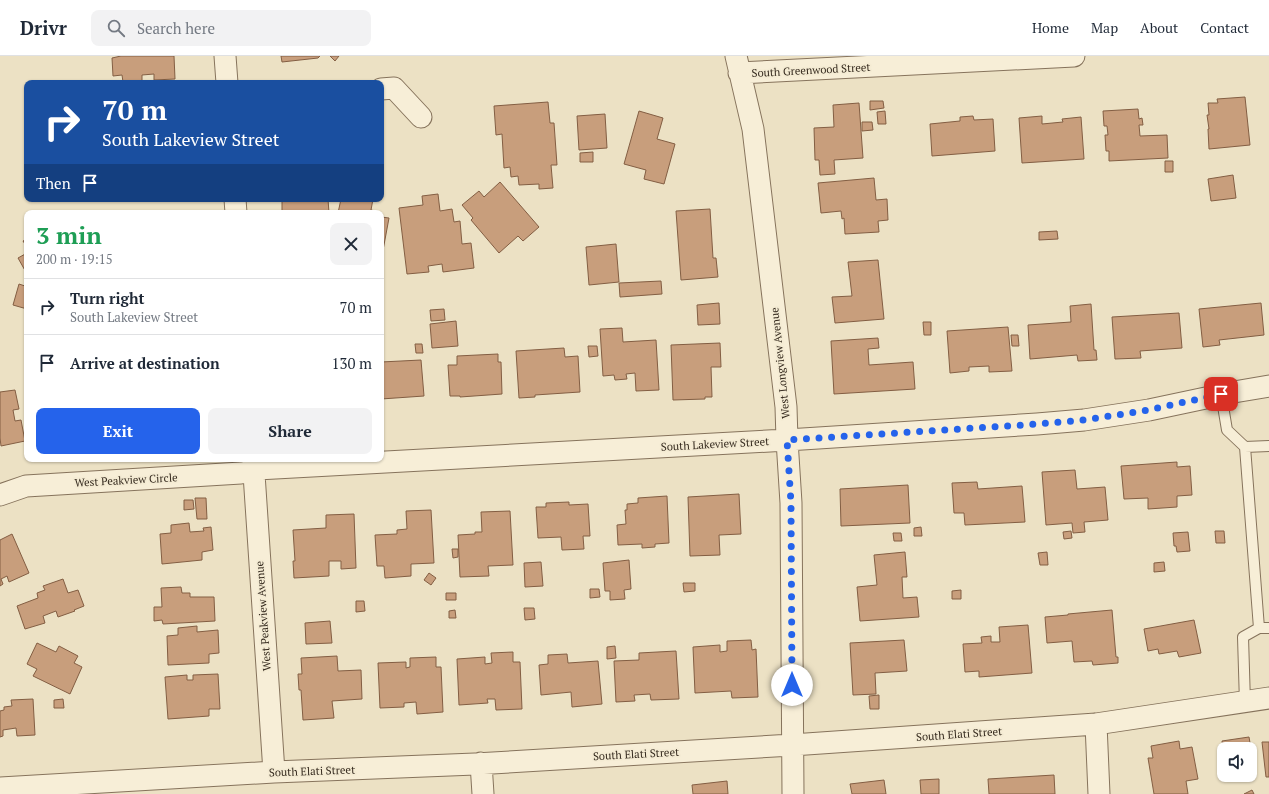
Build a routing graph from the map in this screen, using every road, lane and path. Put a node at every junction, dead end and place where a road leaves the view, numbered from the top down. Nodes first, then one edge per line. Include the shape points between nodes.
1 (225, 56) edge
2 (1074, 56) edge
3 (737, 65) edge
4 (227, 80) edge
5 (384, 89) edge
6 (421, 117) dead end
7 (1269, 386) edge
8 (1221, 394) junction
9 (787, 440) junction
10 (1269, 446) edge
11 (1246, 447) junction
12 (253, 465) edge
13 (0, 495) edge
14 (1258, 628) junction
15 (1269, 628) edge
16 (1269, 698) edge
17 (1245, 703) junction
18 (1096, 724) junction
19 (792, 746) junction
20 (482, 763) junction
21 (274, 772) junction
22 (171, 786) edge
23 (0, 788) edge
24 (483, 794) edge
25 (793, 794) edge
26 (1099, 794) edge

1 - 4 street
2 - 3 street, South Greenwood Street
3 - 9 street, West Longview Avenue via 753,129 786,407
5 - 6 street via 394,88
7 - 8 street, South Lakeview Street
8 - 9 street, South Lakeview Street via 1149,410 1084,420
8 - 11 lane via 1227,430
9 - 12 street, South Lakeview Street via 257,469
9 - 19 street, West Longview Avenue via 791,503
10 - 11 lane
11 - 14 lane
12 - 13 street, West Peakview Circle via 241,473 26,486
12 - 21 street, West Peakview Avenue
14 - 15 lane
14 - 17 lane via 1243,637
16 - 17 street, South Elati Street
17 - 18 street, South Elati Street
18 - 19 street, South Elati Street
18 - 26 street
19 - 20 street, South Elati Street
19 - 25 street, West Longview Avenue
20 - 21 street, South Elati Street
20 - 24 street
21 - 22 street, South Elati Street
22 - 23 street, South Elati Street

